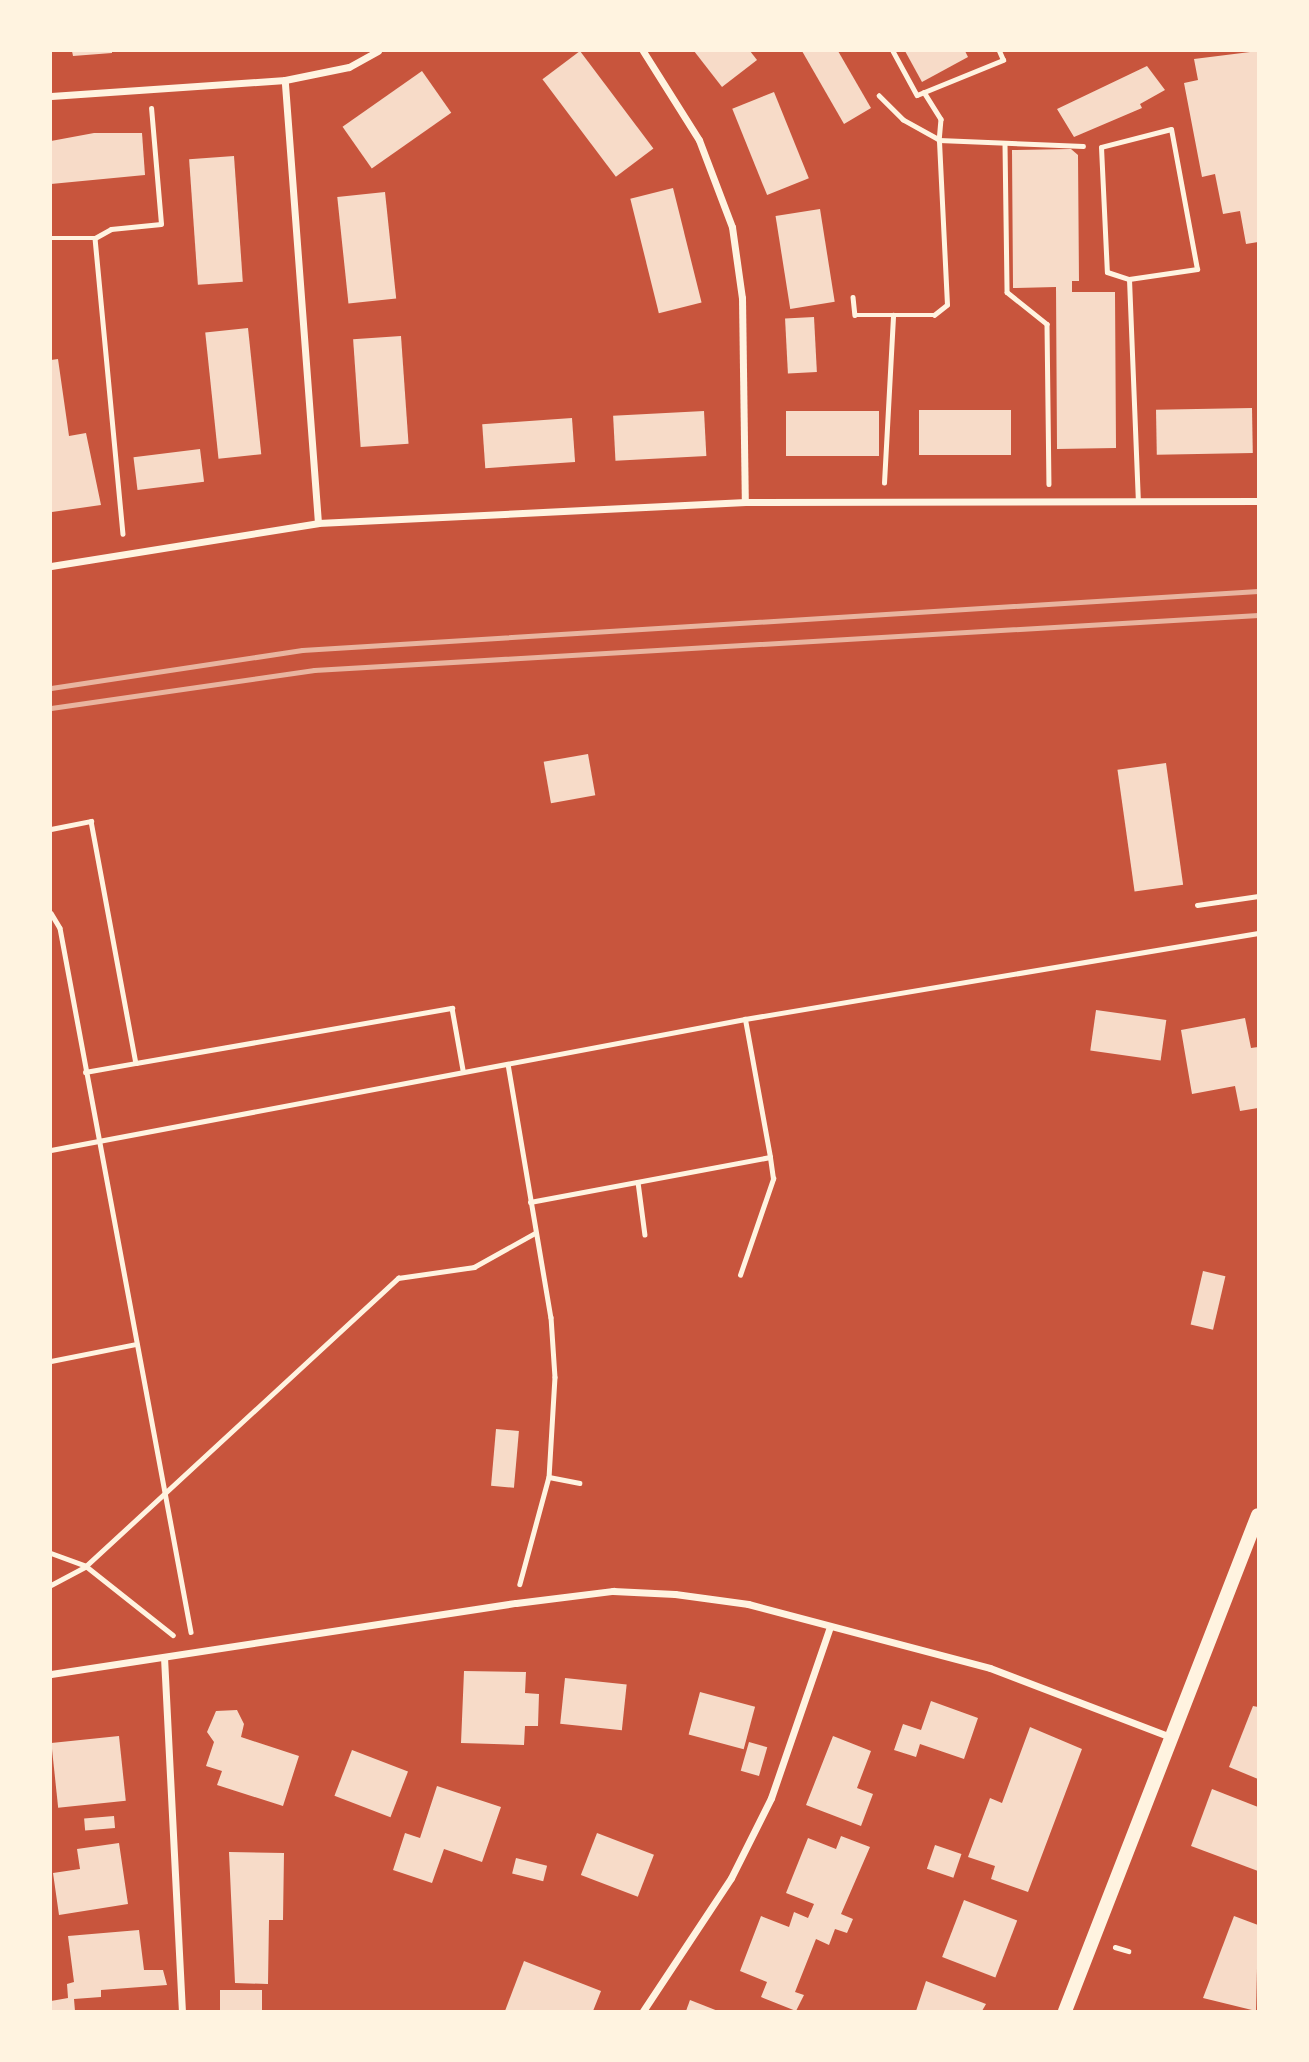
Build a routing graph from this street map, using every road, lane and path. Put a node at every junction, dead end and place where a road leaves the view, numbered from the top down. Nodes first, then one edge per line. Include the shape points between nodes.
1 (378, 51) edge
2 (643, 51) edge
3 (892, 51) edge
4 (999, 51) edge
5 (285, 80) junction
6 (149, 89) junction
7 (924, 93) junction
8 (51, 96) edge
9 (879, 96) dead end
10 (939, 140) junction
11 (1005, 144) junction
12 (1101, 147) junction
13 (51, 238) edge
14 (95, 238) junction
15 (1129, 279) junction
16 (853, 296) dead end
17 (893, 315) junction
18 (1258, 501) edge
19 (745, 502) junction
20 (884, 502) junction
21 (1049, 502) junction
22 (1138, 502) junction
23 (318, 523) junction
24 (125, 554) junction
25 (51, 566) edge
26 (51, 829) edge
27 (1258, 896) edge
28 (1197, 905) dead end
29 (51, 913) edge
30 (1258, 933) edge
31 (745, 1020) junction
32 (136, 1063) junction
33 (508, 1064) junction
34 (463, 1070) junction
35 (85, 1072) junction
36 (99, 1142) junction
37 (51, 1150) edge
38 (770, 1157) junction
39 (638, 1181) junction
40 (530, 1202) junction
41 (535, 1233) junction
42 (645, 1235) dead end
43 (740, 1275) dead end
44 (136, 1344) junction
45 (51, 1361) edge
46 (549, 1477) junction
47 (579, 1483) dead end
48 (166, 1494) junction
49 (1258, 1515) edge
50 (51, 1553) edge
51 (86, 1566) junction
52 (51, 1585) edge
53 (516, 1602) junction
54 (830, 1627) junction
55 (195, 1653) junction
56 (163, 1657) junction
57 (51, 1674) edge
58 (1172, 1737) junction
59 (182, 2011) edge
60 (643, 2011) edge
61 (1065, 2011) edge

1 - 5 street via 349,67
2 - 19 street via 699,140 732,227 743,310
3 - 7 path via 917,95
4 - 7 path via 1003,60
5 - 6 street
5 - 23 street
6 - 8 street
6 - 14 path via 161,224 111,229
7 - 10 path via 941,119
9 - 10 path
10 - 11 path
10 - 17 path via 945,312
11 - 12 path
11 - 21 path via 1007,292 1047,324
12 - 15 lane via 1107,271
12 - 15 lane via 1171,129 1197,269
13 - 14 path
14 - 24 path
15 - 22 lane
16 - 17 path via 855,315
17 - 20 path
18 - 22 street
19 - 20 street
19 - 23 street
20 - 21 street
21 - 22 street
23 - 24 street
24 - 25 street
26 - 32 path via 91,821
27 - 28 lane
29 - 35 path via 60,928
30 - 31 path
31 - 33 path
31 - 38 path
32 - 34 path via 452,1008
32 - 35 path
33 - 34 path
33 - 40 path
34 - 36 path
35 - 36 path
36 - 37 path
36 - 44 path
38 - 39 path
38 - 43 path via 774,1179
39 - 40 path
39 - 42 path
40 - 41 path
41 - 46 path via 555,1377
41 - 48 path via 474,1267 398,1278
44 - 45 path
44 - 48 path
46 - 47 path
46 - 53 path
48 - 51 path
48 - 55 path
49 - 58 main road
50 - 51 path
51 - 52 path
51 - 55 path
53 - 54 street via 613,1591 675,1594 748,1604
53 - 55 street
54 - 58 street via 990,1668
54 - 60 street via 771,1798 731,1878
55 - 56 street
56 - 57 street
56 - 59 street
58 - 61 main road

